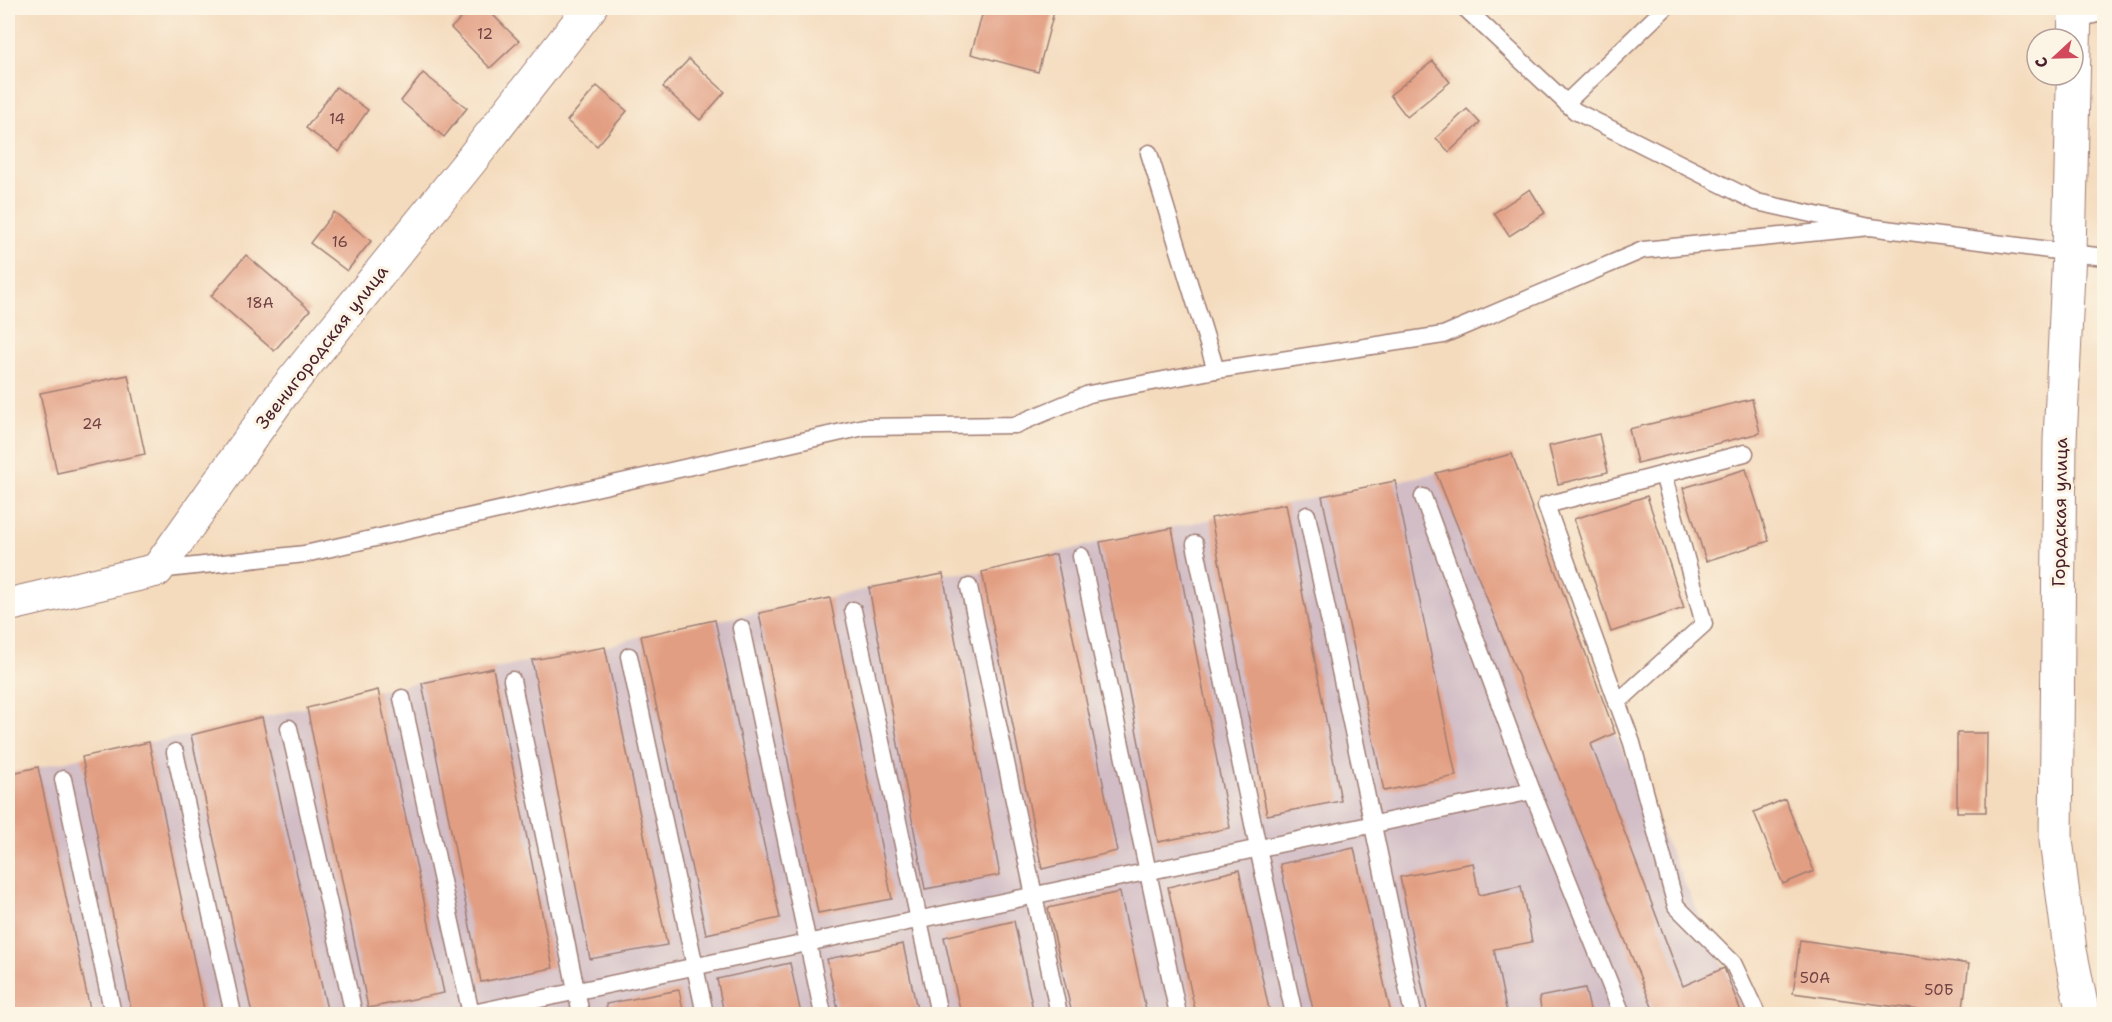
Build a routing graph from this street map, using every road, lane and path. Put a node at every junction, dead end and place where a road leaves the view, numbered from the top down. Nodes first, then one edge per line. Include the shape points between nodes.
1 (590, 8) edge
2 (1465, 8) edge
3 (1665, 8) edge
4 (2085, 13) edge
5 (1566, 103) junction
6 (1149, 153) dead end
7 (1870, 227) junction
8 (2069, 252) junction
9 (2104, 257) edge
10 (1216, 370) junction
11 (1745, 453) dead end
12 (1663, 474) junction
13 (1423, 497) dead end
14 (1307, 515) dead end
15 (1195, 544) dead end
16 (1081, 556) dead end
17 (157, 570) junction
18 (969, 587) dead end
19 (8, 605) edge
20 (853, 610) dead end
21 (741, 628) dead end
22 (629, 656) dead end
23 (512, 680) dead end
24 (402, 698) dead end
25 (1617, 703) junction
26 (289, 728) dead end
27 (175, 752) dead end
28 (63, 779) dead end
29 (1532, 791) junction
30 (1374, 824) junction
31 (1258, 848) junction
32 (1146, 872) junction
33 (1033, 896) junction
34 (919, 920) junction
35 (809, 943) junction
36 (696, 966) junction
37 (576, 992) junction
38 (113, 1014) edge
39 (233, 1014) edge
40 (354, 1014) edge
41 (470, 1014) edge
42 (581, 1014) edge
43 (705, 1014) edge
44 (823, 1014) edge
45 (939, 1014) edge
46 (1059, 1014) edge
47 (1178, 1014) edge
48 (1294, 1014) edge
49 (1413, 1014) edge
50 (1622, 1014) edge
51 (1757, 1014) edge
52 (2085, 1014) edge

1 - 17 street, Звенигородская улица via 282,394
2 - 5 lane
3 - 5 lane
4 - 8 street, Городская улица
5 - 7 lane via 1757,202
6 - 10 lane
7 - 8 lane
7 - 10 lane via 1643,250 1443,335
8 - 9 lane
8 - 52 street, Городская улица via 2060,440 2056,840 2070,950
10 - 17 lane via 1089,394 1015,425 864,427 305,554
11 - 12 lane
12 - 25 lane via 1704,624
12 - 25 lane via 1546,505
13 - 29 lane
14 - 30 lane
15 - 31 lane
16 - 32 lane
17 - 19 street
18 - 33 lane
20 - 34 lane
21 - 35 lane
22 - 36 lane
23 - 37 lane
24 - 41 lane
25 - 51 lane via 1632,743 1676,906 1733,963
26 - 40 lane
27 - 39 lane
28 - 38 lane
29 - 30 lane
29 - 50 lane
30 - 31 lane
30 - 49 lane
31 - 32 lane
31 - 48 lane
32 - 33 lane
32 - 47 lane
33 - 34 lane
33 - 46 lane
34 - 35 lane
34 - 45 lane
35 - 36 lane
35 - 44 lane
36 - 37 lane
36 - 43 lane
37 - 41 lane
37 - 42 lane

